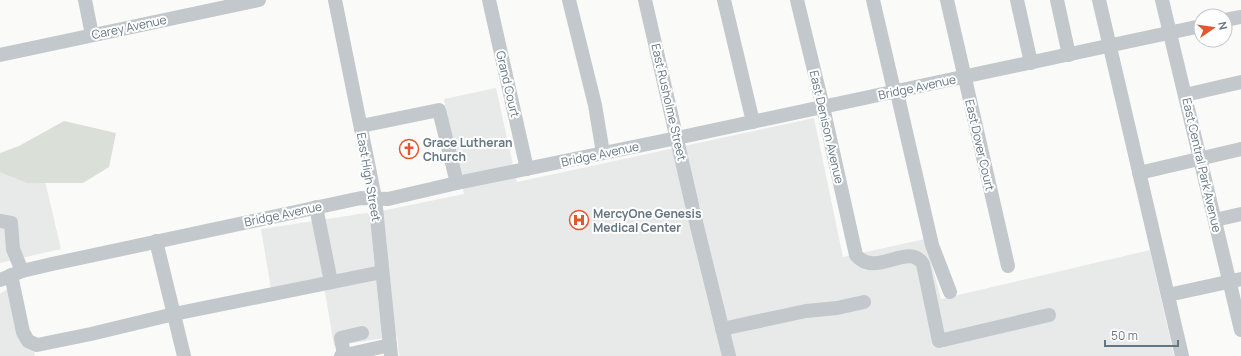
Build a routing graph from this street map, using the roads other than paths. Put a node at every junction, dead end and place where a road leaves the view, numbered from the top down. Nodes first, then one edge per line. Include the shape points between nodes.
1 (85, 0) edge
2 (259, 0) edge
3 (335, 0) edge
4 (489, 0) edge
5 (569, 0) edge
6 (645, 0) edge
7 (724, 0) edge
8 (797, 0) edge
9 (874, 0) edge
10 (947, 0) edge
11 (1017, 0) edge
12 (1057, 0) edge
13 (1099, 0) edge
14 (1162, 0) edge
15 (1193, 28) edge
16 (1170, 33) junction
17 (92, 35) junction
18 (1110, 46) junction
19 (0, 55) edge
20 (1069, 55) junction
21 (1031, 63) junction
22 (965, 77) junction
23 (1241, 82) edge
24 (896, 92) junction
25 (1185, 95) junction
26 (823, 107) junction
27 (753, 122) junction
28 (361, 126) junction
29 (677, 138) junction
30 (1241, 149) edge
31 (603, 153) junction
32 (1200, 158) junction
33 (527, 169) junction
34 (1139, 173) junction
35 (457, 183) junction
36 (375, 198) junction
37 (316, 208) junction
38 (1241, 214) edge
39 (1215, 220) junction
40 (0, 221) edge
41 (156, 241) junction
42 (0, 244) edge
43 (14, 249) junction
44 (1008, 266) dead end
45 (382, 272) junction
46 (11, 276) edge
47 (1235, 280) edge
48 (331, 282) junction
49 (950, 292) dead end
50 (1168, 295) junction
51 (864, 302) dead end
52 (174, 314) junction
53 (1049, 315) dead end
54 (722, 329) junction
55 (1241, 330) edge
56 (362, 333) dead end
57 (391, 351) edge
58 (184, 356) edge
59 (342, 356) edge
60 (728, 356) edge
61 (1182, 356) edge

1 - 17 street
2 - 17 street, Carey Avenue
3 - 28 street, East High Street
4 - 33 street, Grand Court
5 - 31 street via 595,105
6 - 29 street, East Rusholme Street
7 - 27 street
8 - 26 street, East Denison Avenue
9 - 24 street
10 - 22 street, East Dover Court
11 - 21 street
12 - 20 street
13 - 18 street
14 - 16 street, East Central Park Avenue
15 - 16 street, Bridge Avenue
16 - 18 street, Bridge Avenue
16 - 25 street, East Central Park Avenue
17 - 19 street, Carey Avenue
18 - 20 street, Bridge Avenue
18 - 34 street
20 - 21 street, Bridge Avenue
21 - 22 street, Bridge Avenue
22 - 24 street, Bridge Avenue
22 - 44 street, East Dover Court
23 - 25 street
24 - 26 street, Bridge Avenue
24 - 49 street via 932,245
25 - 32 street, East Central Park Avenue
26 - 27 street, Bridge Avenue
26 - 53 street, East Denison Avenue via 856,255 860,260 872,264 908,256 920,260 923,264 939,341
27 - 29 street, Bridge Avenue
28 - 35 street via 440,110
28 - 36 street, East High Street
29 - 31 street, Bridge Avenue
29 - 54 street, East Rusholme Street
30 - 32 street
31 - 33 street, Bridge Avenue
32 - 34 street
32 - 39 street, East Central Park Avenue
33 - 35 street, Bridge Avenue
34 - 50 street
35 - 36 street, Bridge Avenue via 388,199
36 - 37 street, Bridge Avenue via 361,198
36 - 45 street, East High Street
37 - 41 street, Bridge Avenue
37 - 48 street
38 - 39 street
39 - 47 street, East Central Park Avenue
40 - 43 street via 11,224
41 - 46 street, Bridge Avenue
41 - 52 street
42 - 43 street
43 - 46 street
45 - 48 street
45 - 57 street, East High Street
46 - 52 street via 23,332 28,341 37,345
47 - 50 street
47 - 55 street, East Central Park Avenue
48 - 52 street
50 - 61 street
51 - 54 street
52 - 58 street
54 - 60 street, East Rusholme Street
56 - 59 street via 341,338
57 - 59 street

